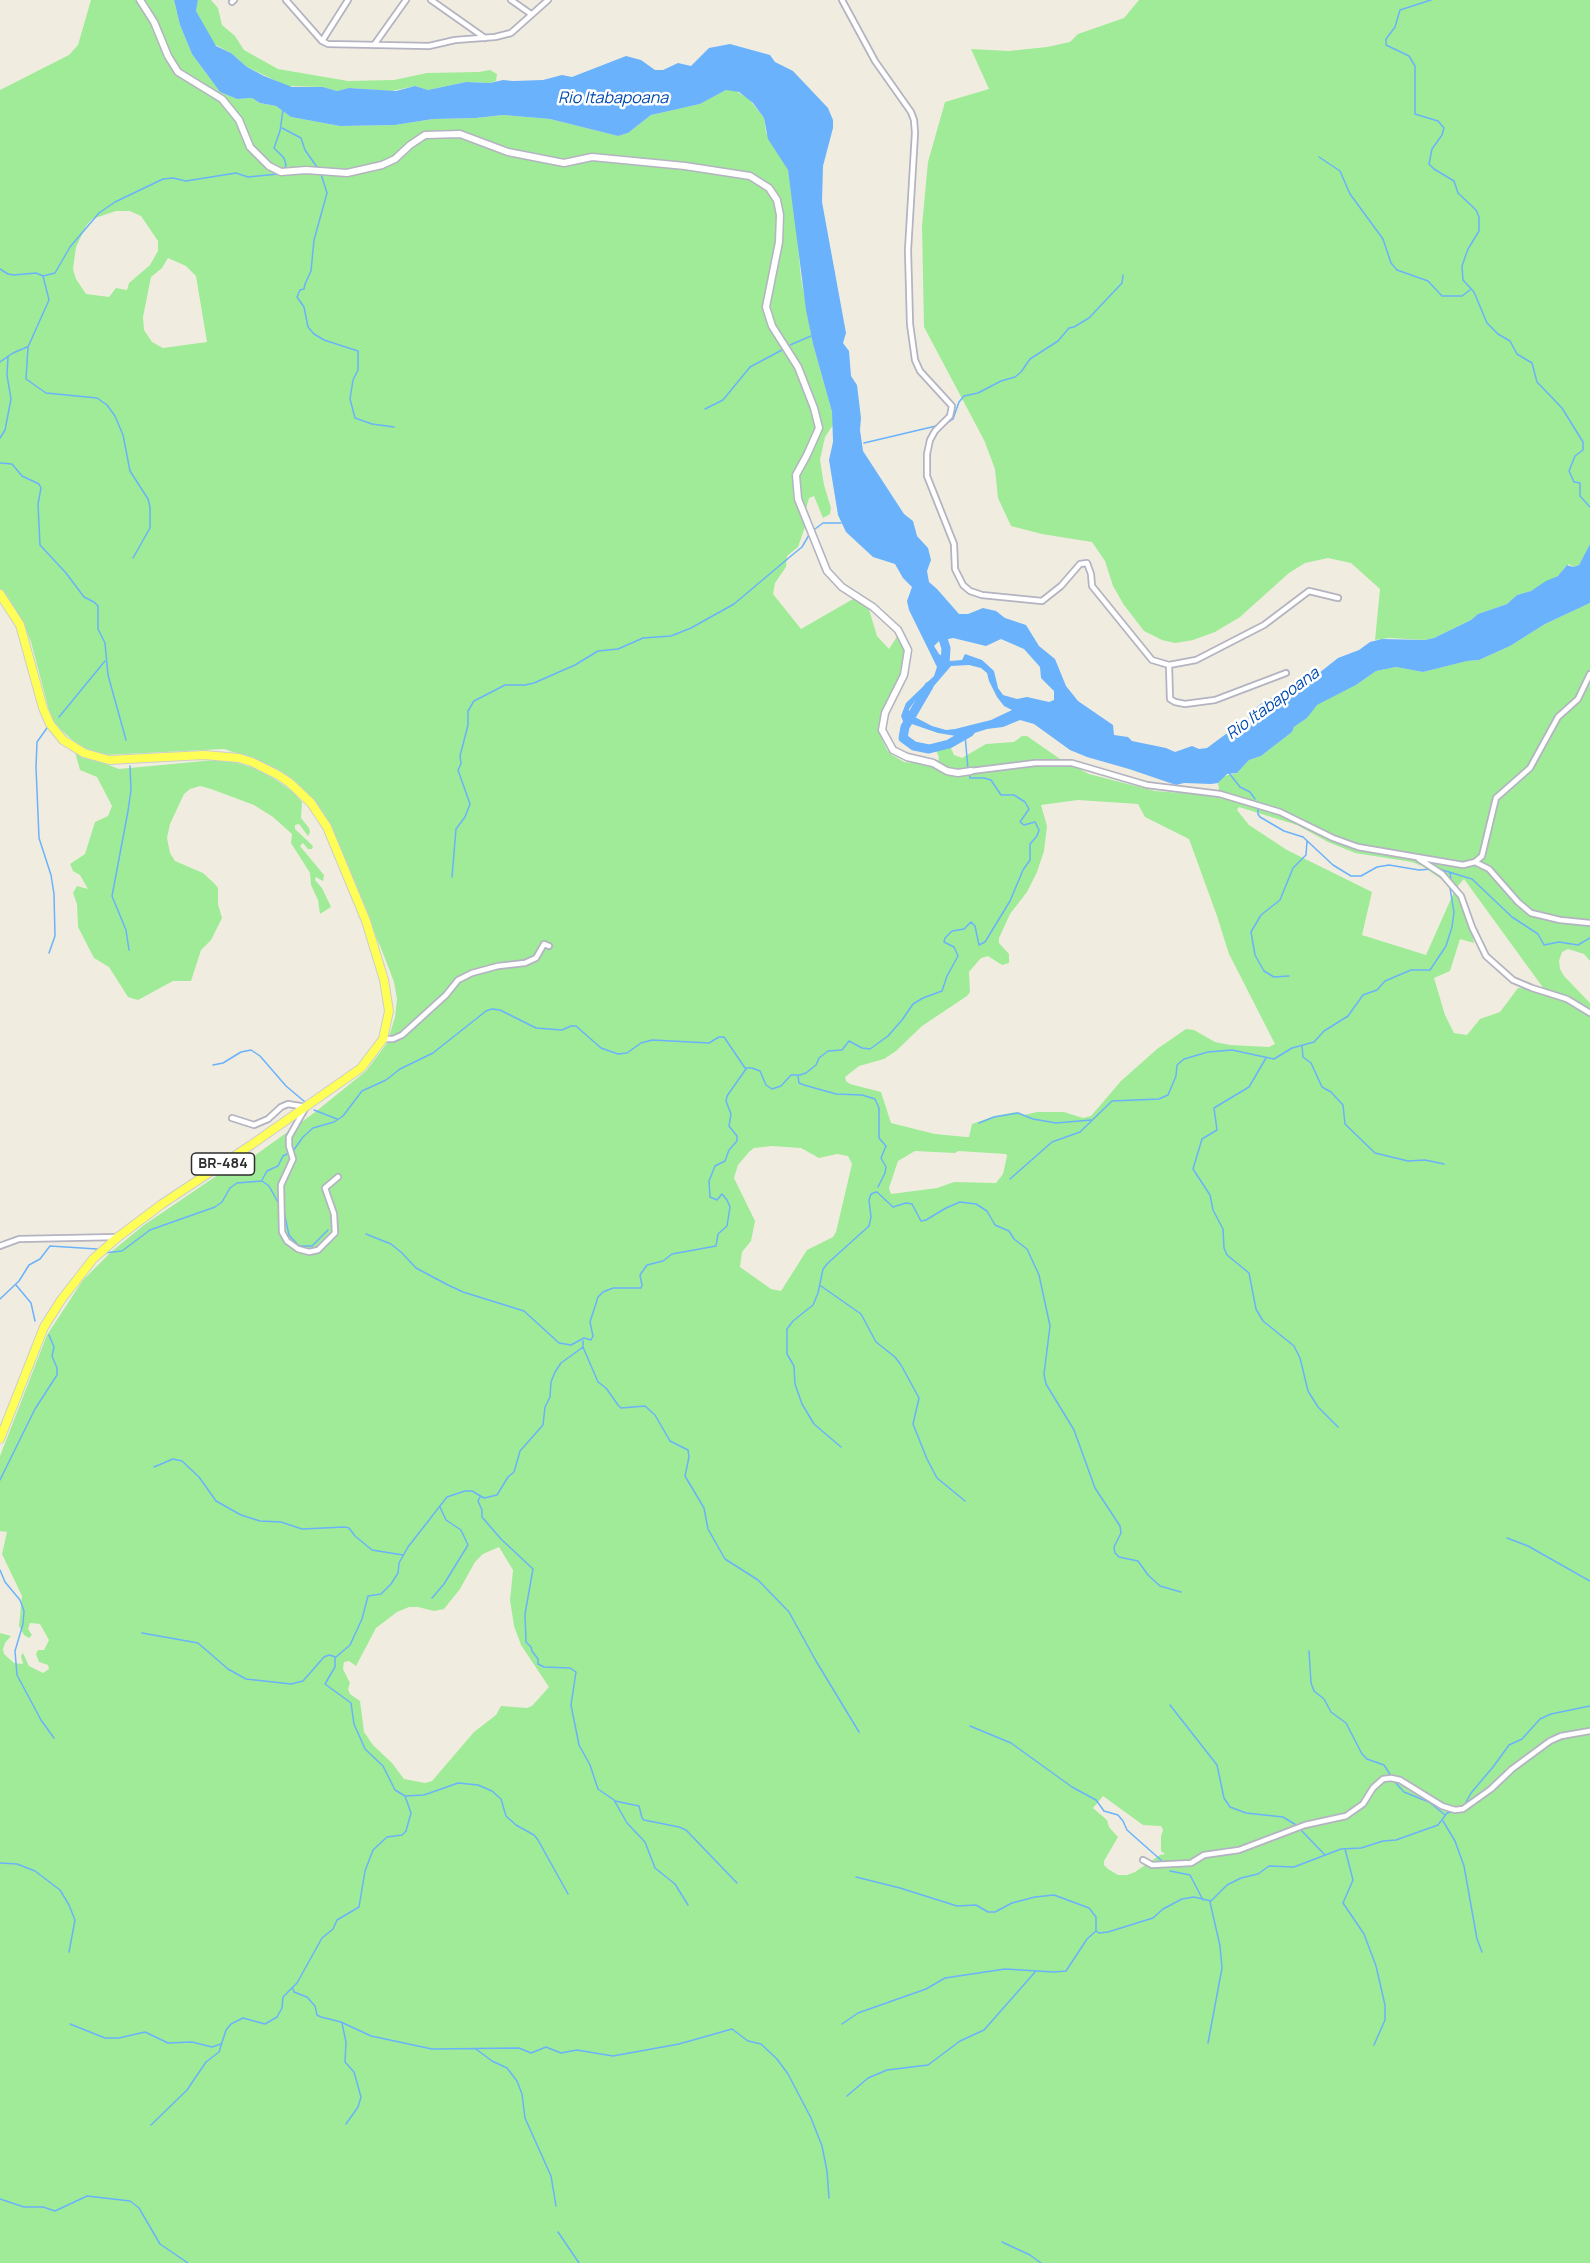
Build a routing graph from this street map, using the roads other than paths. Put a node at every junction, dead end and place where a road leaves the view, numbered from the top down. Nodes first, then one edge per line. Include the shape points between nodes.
1 (140, 0) edge
2 (286, 0) edge
3 (295, 0) edge
4 (348, 0) edge
5 (405, 0) edge
6 (431, 0) edge
7 (511, 0) edge
8 (548, 0) edge
9 (842, 0) edge
10 (291, 5) junction
11 (531, 14) junction
12 (485, 38) junction
13 (322, 41) junction
14 (374, 45) junction
15 (0, 594) edge
16 (1338, 598) dead end
17 (1169, 665) junction
18 (1286, 673) dead end
19 (1590, 674) edge
20 (968, 772) joint
21 (1417, 858) junction
22 (1475, 862) junction
23 (1590, 923) edge
24 (549, 946) dead end
25 (1590, 1013) edge
26 (383, 1039) junction
27 (306, 1107) junction
28 (232, 1118) dead end
29 (338, 1177) dead end
30 (118, 1237) junction
31 (0, 1246) edge
32 (0, 1439) edge
33 (1590, 1731) edge
34 (1143, 1860) dead end

1 - 20 street via 178,72 222,99 239,120 250,147 281,172 347,173 395,159 425,135 460,134 508,152 564,163 592,157 685,166 750,176 769,188 780,215 779,242 766,307 772,326 798,367 819,428 796,475 798,499 827,570 842,587 873,607 898,630 908,650 904,675 885,713 882,730 892,750 947,771
2 - 10 street
3 - 10 street
4 - 13 street
5 - 14 street
6 - 12 street
7 - 11 street
8 - 11 street
9 - 17 street via 875,61 914,120 908,250 910,324 920,371 952,409 930,440 927,476 954,544 954,569 959,580 970,591 982,595 1042,601 1080,564 1087,563 1092,586 1152,660
10 - 13 street
11 - 12 street via 510,33
12 - 14 street via 429,46
13 - 14 street
15 - 26 main road, BR-484 via 20,625 43,708 63,740 84,753 109,760 204,755 239,758 278,775 310,803 327,828 372,939 389,1011
16 - 17 street via 1309,591 1264,625 1196,660
17 - 18 street via 1170,699 1185,704 1215,700
19 - 22 street via 1578,699 1558,717 1530,768 1496,798 1482,856
20 - 21 street via 1035,763 1072,763 1147,785 1220,794 1280,812 1358,847
21 - 22 street via 1463,865
21 - 25 street via 1442,874 1461,896 1486,956 1513,980 1567,999
22 - 23 street via 1489,869 1531,913
24 - 26 street via 544,944 536,958 525,963 498,966 458,980 402,1035
26 - 27 main road, BR-484 via 361,1068
27 - 28 street via 288,1104 254,1125
27 - 29 street via 289,1137 293,1159 281,1185 282,1232 298,1249 318,1250 335,1233 334,1214 325,1188
27 - 30 main road, BR-484
30 - 31 street via 19,1239
30 - 32 main road, BR-484 via 86,1267 44,1327
33 - 34 street via 1550,1741 1462,1809 1443,1806 1400,1780 1383,1779 1363,1804 1346,1816 1305,1825 1239,1850 1204,1855 1191,1863 1152,1865

